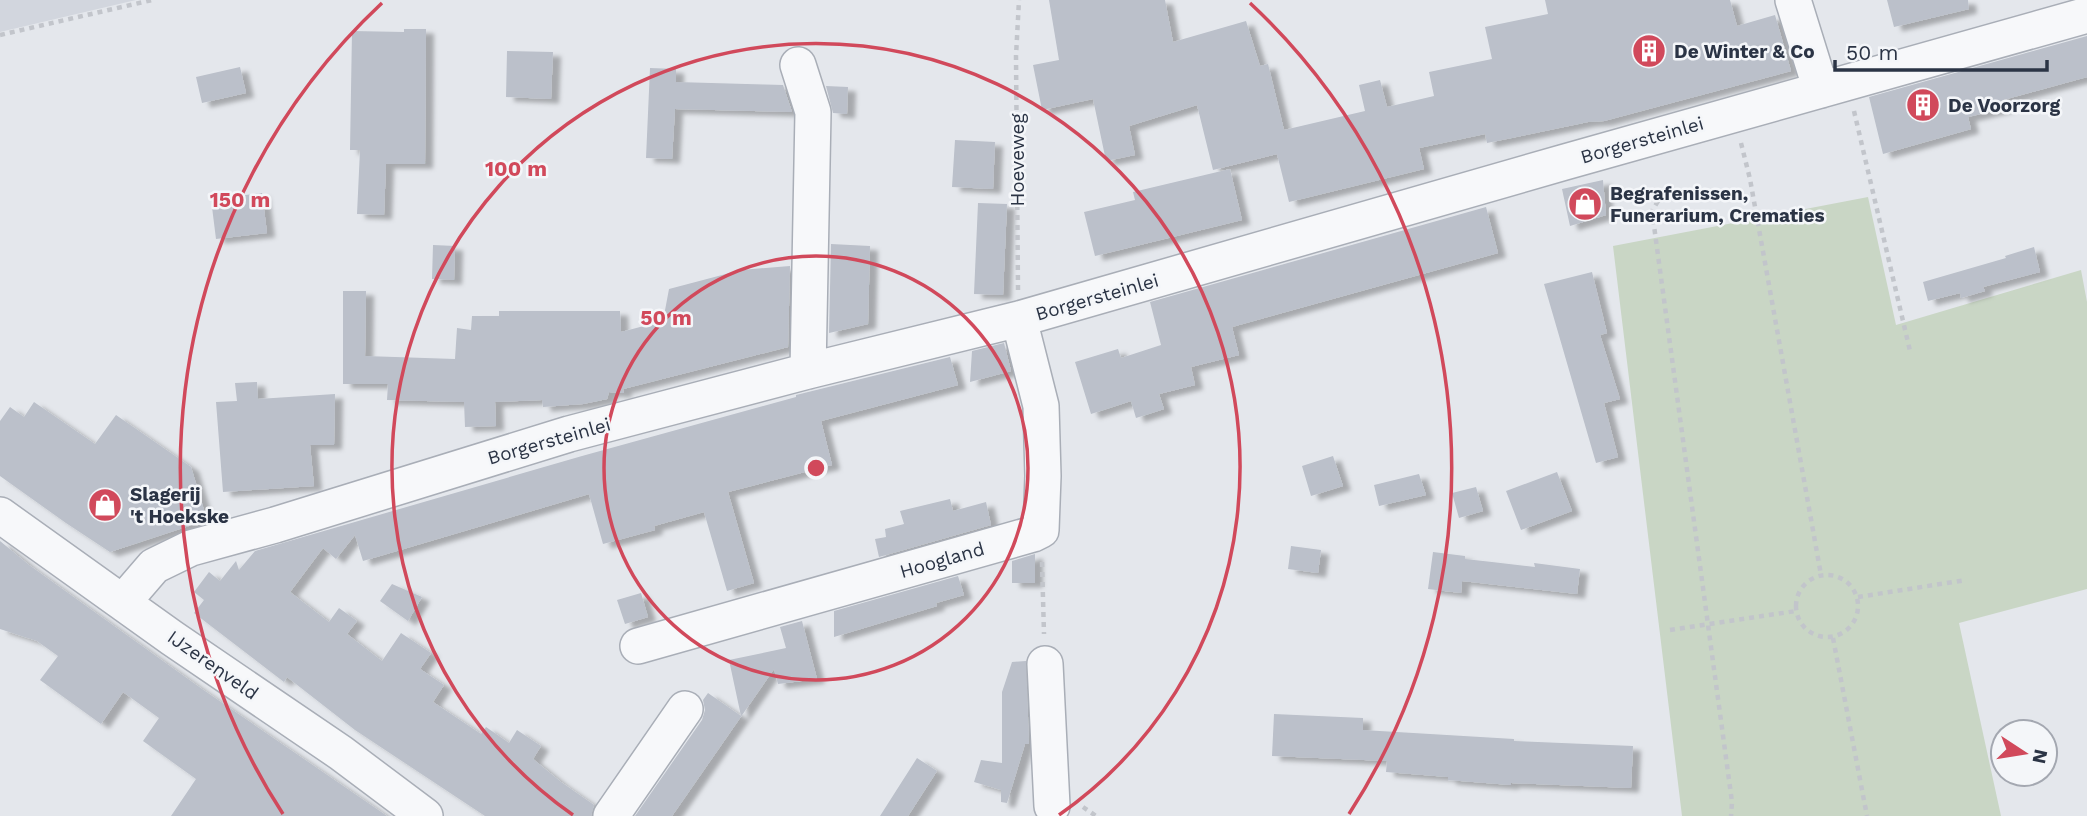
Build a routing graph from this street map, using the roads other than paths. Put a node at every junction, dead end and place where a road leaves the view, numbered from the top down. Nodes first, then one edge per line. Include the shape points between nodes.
1 (1793, 0) edge
2 (2087, 15) edge
3 (798, 65) dead end
4 (1834, 86) junction
5 (1019, 320) junction
6 (808, 371) junction
7 (0, 515) edge
8 (123, 602) junction
9 (638, 646) dead end
10 (1045, 664) road end
11 (685, 709) dead end
12 (1052, 806) dead end
13 (425, 816) edge
14 (611, 816) edge

1 - 4 street
2 - 4 street, Borgersteinlei
3 - 6 street via 813,112
4 - 5 street, Borgersteinlei
5 - 6 street, Borgersteinlei
5 - 9 street, Hoogland via 1041,406 1041,530
6 - 8 street, Borgersteinlei via 569,434 191,548 155,566
7 - 8 street, IJzerenveld
8 - 13 street, IJzerenveld
10 - 12 street
11 - 14 street

